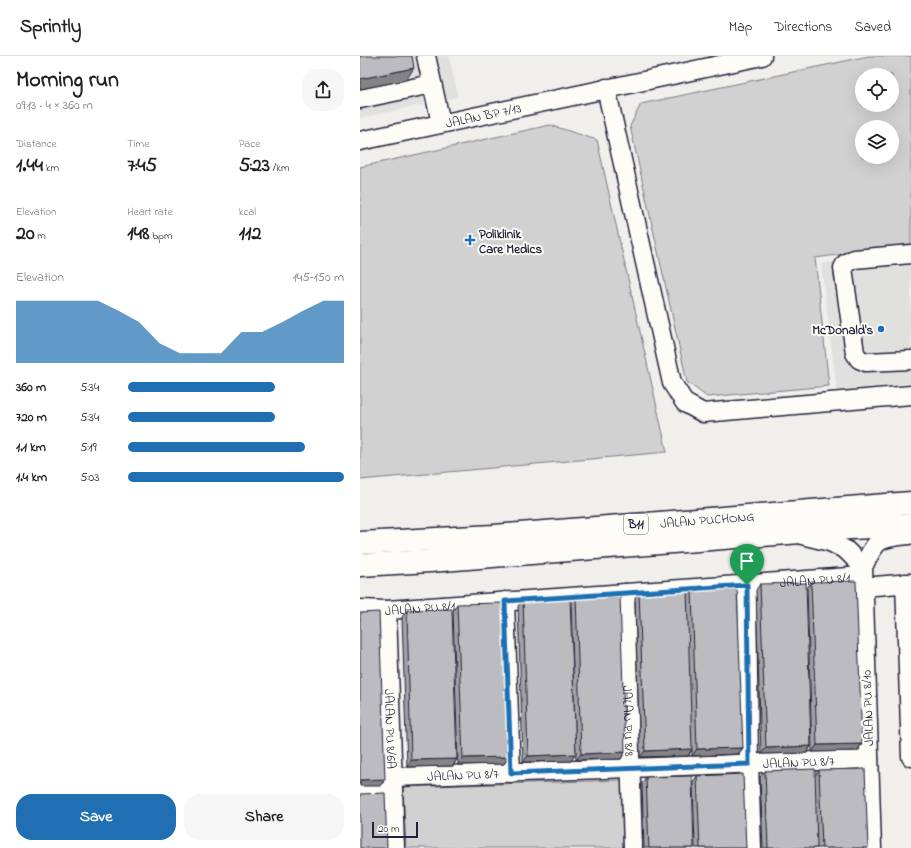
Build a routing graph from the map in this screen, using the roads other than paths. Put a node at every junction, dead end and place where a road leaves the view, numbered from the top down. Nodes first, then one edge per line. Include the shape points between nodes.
1 (426, 56) edge
2 (762, 56) edge
3 (432, 84) junction
4 (606, 88) junction
5 (360, 100) edge
6 (441, 123) junction
7 (360, 141) edge
8 (911, 254) edge
9 (911, 360) edge
10 (911, 396) edge
11 (911, 502) edge
12 (911, 525) edge
13 (798, 534) junction
14 (911, 535) edge
15 (360, 543) edge
16 (360, 565) edge
17 (863, 577) junction
18 (908, 583) edge
19 (747, 585) junction
20 (625, 593) junction
21 (505, 601) junction
22 (360, 609) edge
23 (387, 610) junction
24 (911, 757) edge
25 (869, 759) junction
26 (749, 764) junction
27 (631, 768) junction
28 (511, 773) junction
29 (393, 784) junction
30 (360, 794) edge
31 (395, 848) edge
32 (633, 848) edge
33 (752, 848) edge
34 (872, 848) edge

1 - 3 street
2 - 4 street, JALAN BP 7/13
3 - 5 street
3 - 6 street
4 - 6 street, JALAN BP 7/13
4 - 10 street via 672,382 685,403 703,413
6 - 7 street, JALAN BP 7/13
8 - 9 street via 854,259 843,268 855,353 859,359 866,362
11 - 15 main road, JALAN PUCHONG / B11 via 494,536
12 - 13 main road, JALAN PUCHONG / B11
13 - 16 main road, JALAN PUCHONG / B11
13 - 17 street via 830,542 846,550
14 - 17 street via 885,537 876,543
17 - 18 street, JALAN PU 8/1
17 - 19 street, JALAN PU 8/1
17 - 25 street, JALAN PU 8/10
18 - 24 street
19 - 20 street, JALAN PU 8/1
19 - 26 street
20 - 21 street, JALAN PU 8/1
20 - 27 street, JALAN PU 8/8
21 - 23 street, JALAN PU 8/1
21 - 28 street
22 - 23 street, JALAN PU 8/1
23 - 29 street, JALAN PU 8/6A
25 - 26 street, JALAN PU 8/7
25 - 34 street, JALAN PU 8/10
26 - 27 street, JALAN PU 8/7
26 - 33 street
27 - 28 street, JALAN PU 8/7
27 - 32 street, JALAN PU 8/8
28 - 29 street, JALAN PU 8/7
29 - 30 street, JALAN PU 8/7
29 - 31 street, JALAN PU 8/6A

